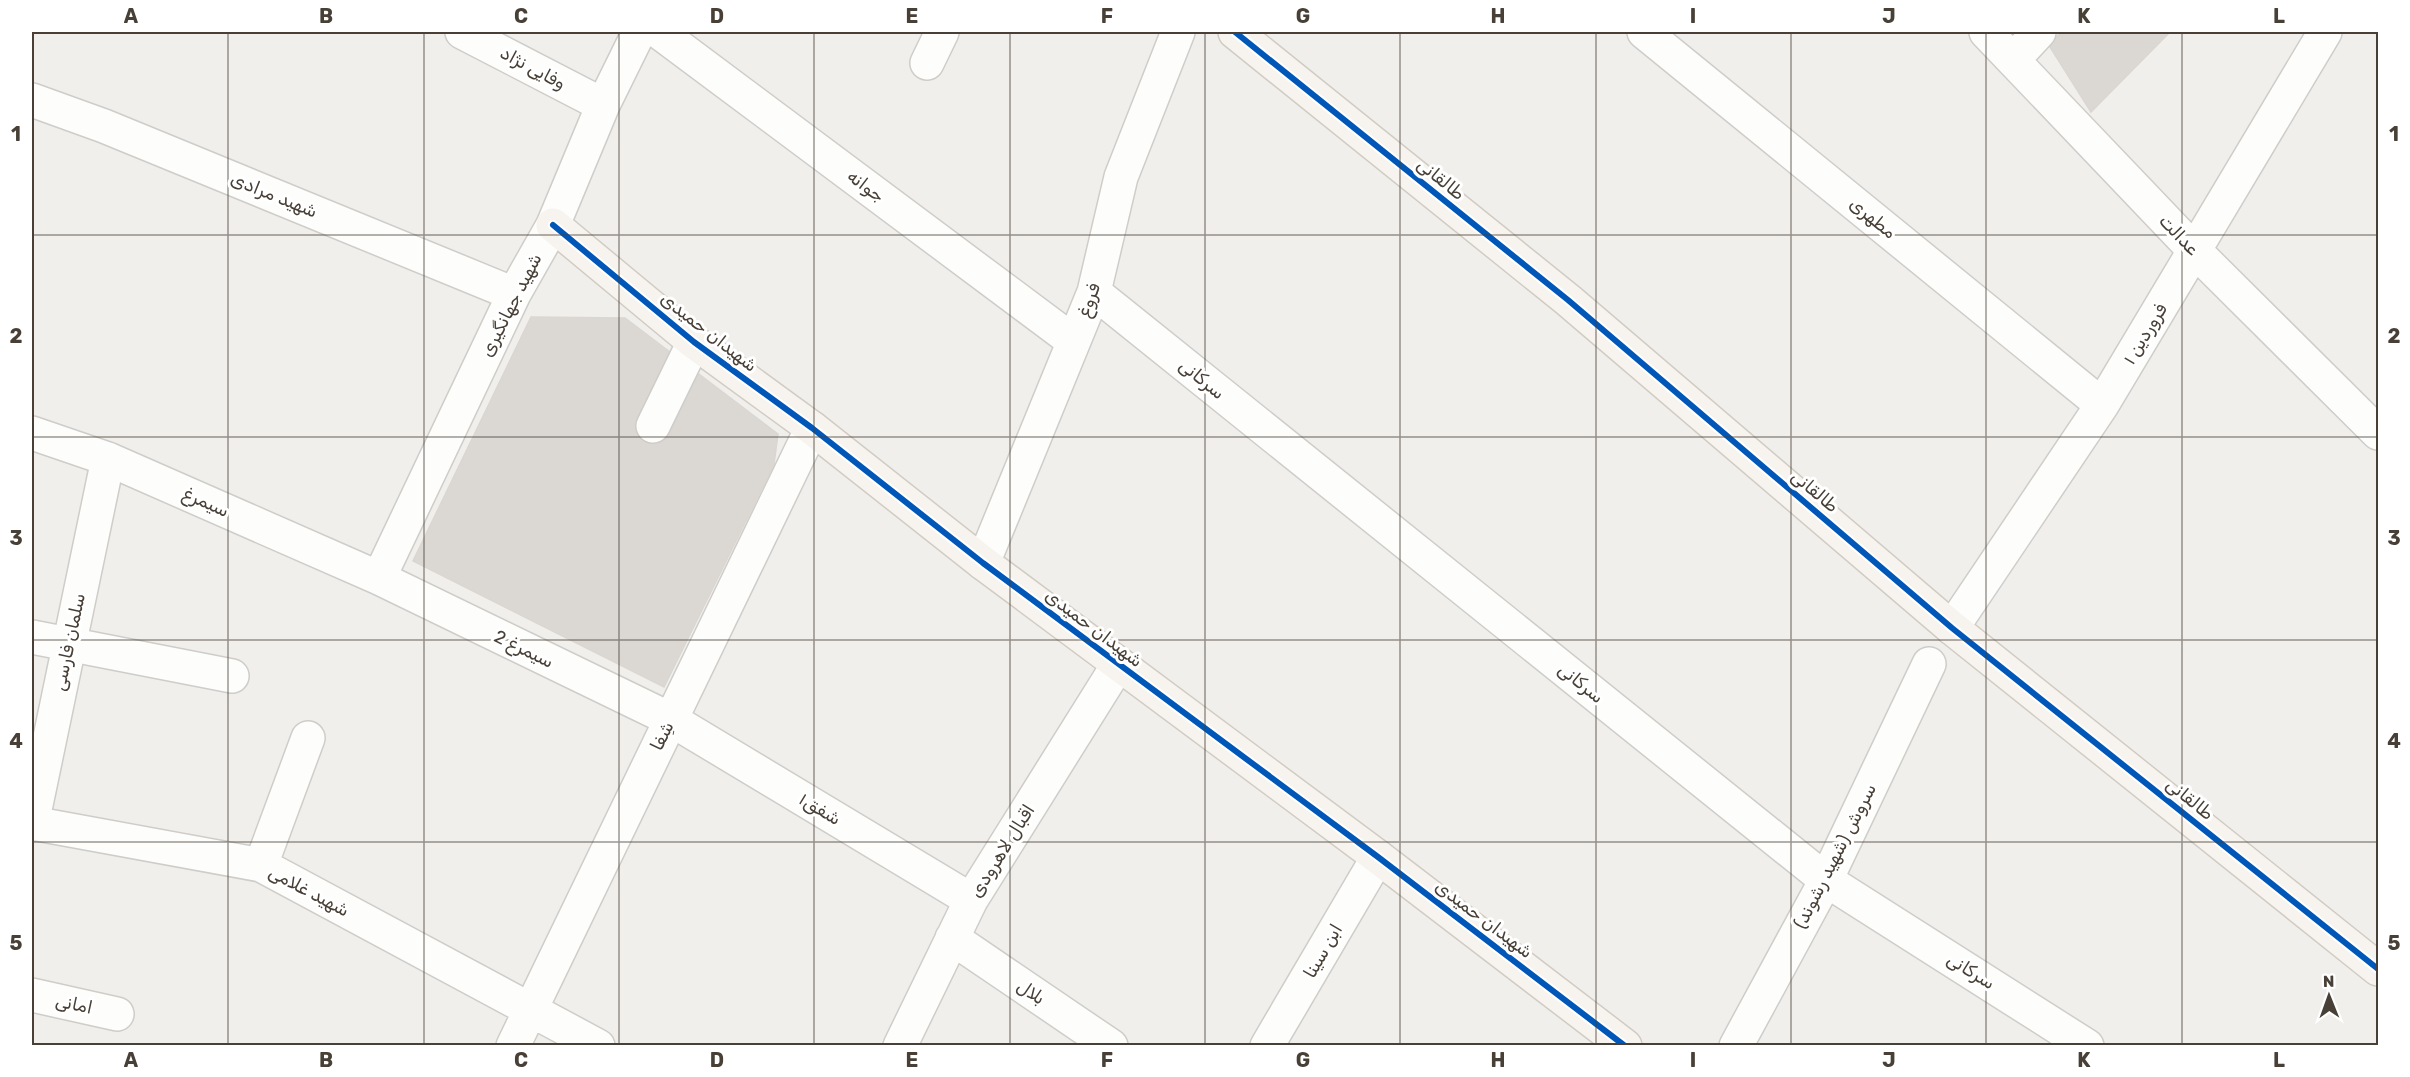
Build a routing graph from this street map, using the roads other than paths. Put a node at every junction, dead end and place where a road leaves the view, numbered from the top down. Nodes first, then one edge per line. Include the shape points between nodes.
1 (462, 32) edge
2 (639, 32) edge
3 (659, 32) edge
4 (942, 32) edge
5 (1178, 32) edge
6 (1235, 32) edge
7 (1644, 32) edge
8 (1986, 32) edge
9 (2039, 32) edge
10 (2325, 32) edge
11 (2013, 60) junction
12 (927, 63) dead end
13 (32, 100) edge
14 (603, 105) junction
15 (553, 225) junction
16 (2194, 251) junction
17 (1094, 292) junction
18 (514, 294) junction
19 (1073, 341) junction
20 (694, 342) junction
21 (2102, 405) junction
22 (652, 426) dead end
23 (813, 428) junction
24 (32, 433) edge
25 (2379, 433) edge
26 (108, 459) junction
27 (983, 563) junction
28 (379, 578) junction
29 (1952, 628) junction
30 (32, 637) edge
31 (69, 644) junction
32 (1118, 664) junction
33 (1929, 664) dead end
34 (232, 676) dead end
35 (670, 719) junction
36 (308, 738) dead end
37 (32, 824) edge
38 (1378, 857) junction
39 (261, 865) junction
40 (1826, 880) junction
41 (971, 900) junction
42 (952, 938) junction
43 (2379, 969) edge
44 (32, 995) edge
45 (532, 1008) junction
46 (117, 1014) dead end
47 (513, 1046) edge
48 (598, 1046) edge
49 (900, 1046) edge
50 (1111, 1046) edge
51 (1267, 1046) edge
52 (1625, 1046) edge
53 (1736, 1046) edge
54 (2087, 1046) edge

1 - 14 street, وفایی نژاد
2 - 14 street, شهید جهانگیری
3 - 19 street, جوانه
4 - 12 street
5 - 17 street, فروغ via 1121,177
6 - 29 street, طالقانی via 1568,300
7 - 21 street, مطهری
8 - 11 street, عدالت
9 - 11 street
10 - 16 street, فروردین ۱
11 - 16 street, عدالت
13 - 18 street, شهید مرادی
14 - 15 street, شهید جهانگیری
15 - 18 street, شهید جهانگیری
15 - 20 street, شهیدان حمیدی
16 - 21 street, فروردین ۱
16 - 25 street, عدالت
17 - 19 street, فروغ
17 - 40 street, سرکانی
18 - 28 street, شهید جهانگیری
19 - 27 street, فروغ
20 - 22 street
20 - 23 street, شهیدان حمیدی
21 - 29 street, فروردین ۱
23 - 27 street, شهیدان حمیدی
23 - 35 street, شِفا
24 - 26 street, سیمرغ
26 - 28 street, سیمرغ
26 - 31 street, سلمان فارسی
27 - 32 street, شهیدان حمیدی
28 - 35 street, سیمرغ 2
29 - 43 street, طالقانی
30 - 31 street
31 - 34 street
31 - 37 street, سلمان فارسی
32 - 38 street, شهیدان حمیدی
32 - 41 street, اقبال لاهرودی
33 - 40 street, سروش (شهید رشوند)
35 - 41 street, ۱شفق
35 - 45 street, شِفا
36 - 39 street
37 - 39 street, شهید غلامی
38 - 51 street, ابن سینا
38 - 52 street, شهیدان حمیدی
39 - 45 street, شهید غلامی
40 - 53 street, سروش (شهید رشوند)
40 - 54 street, سرکانی
41 - 42 street, اقبال لاهرودی
42 - 49 street, اقبال لاهرودی
42 - 50 street, بلال
44 - 46 street, امانی
45 - 47 street, شِفا
45 - 48 street, شهید غلامی

